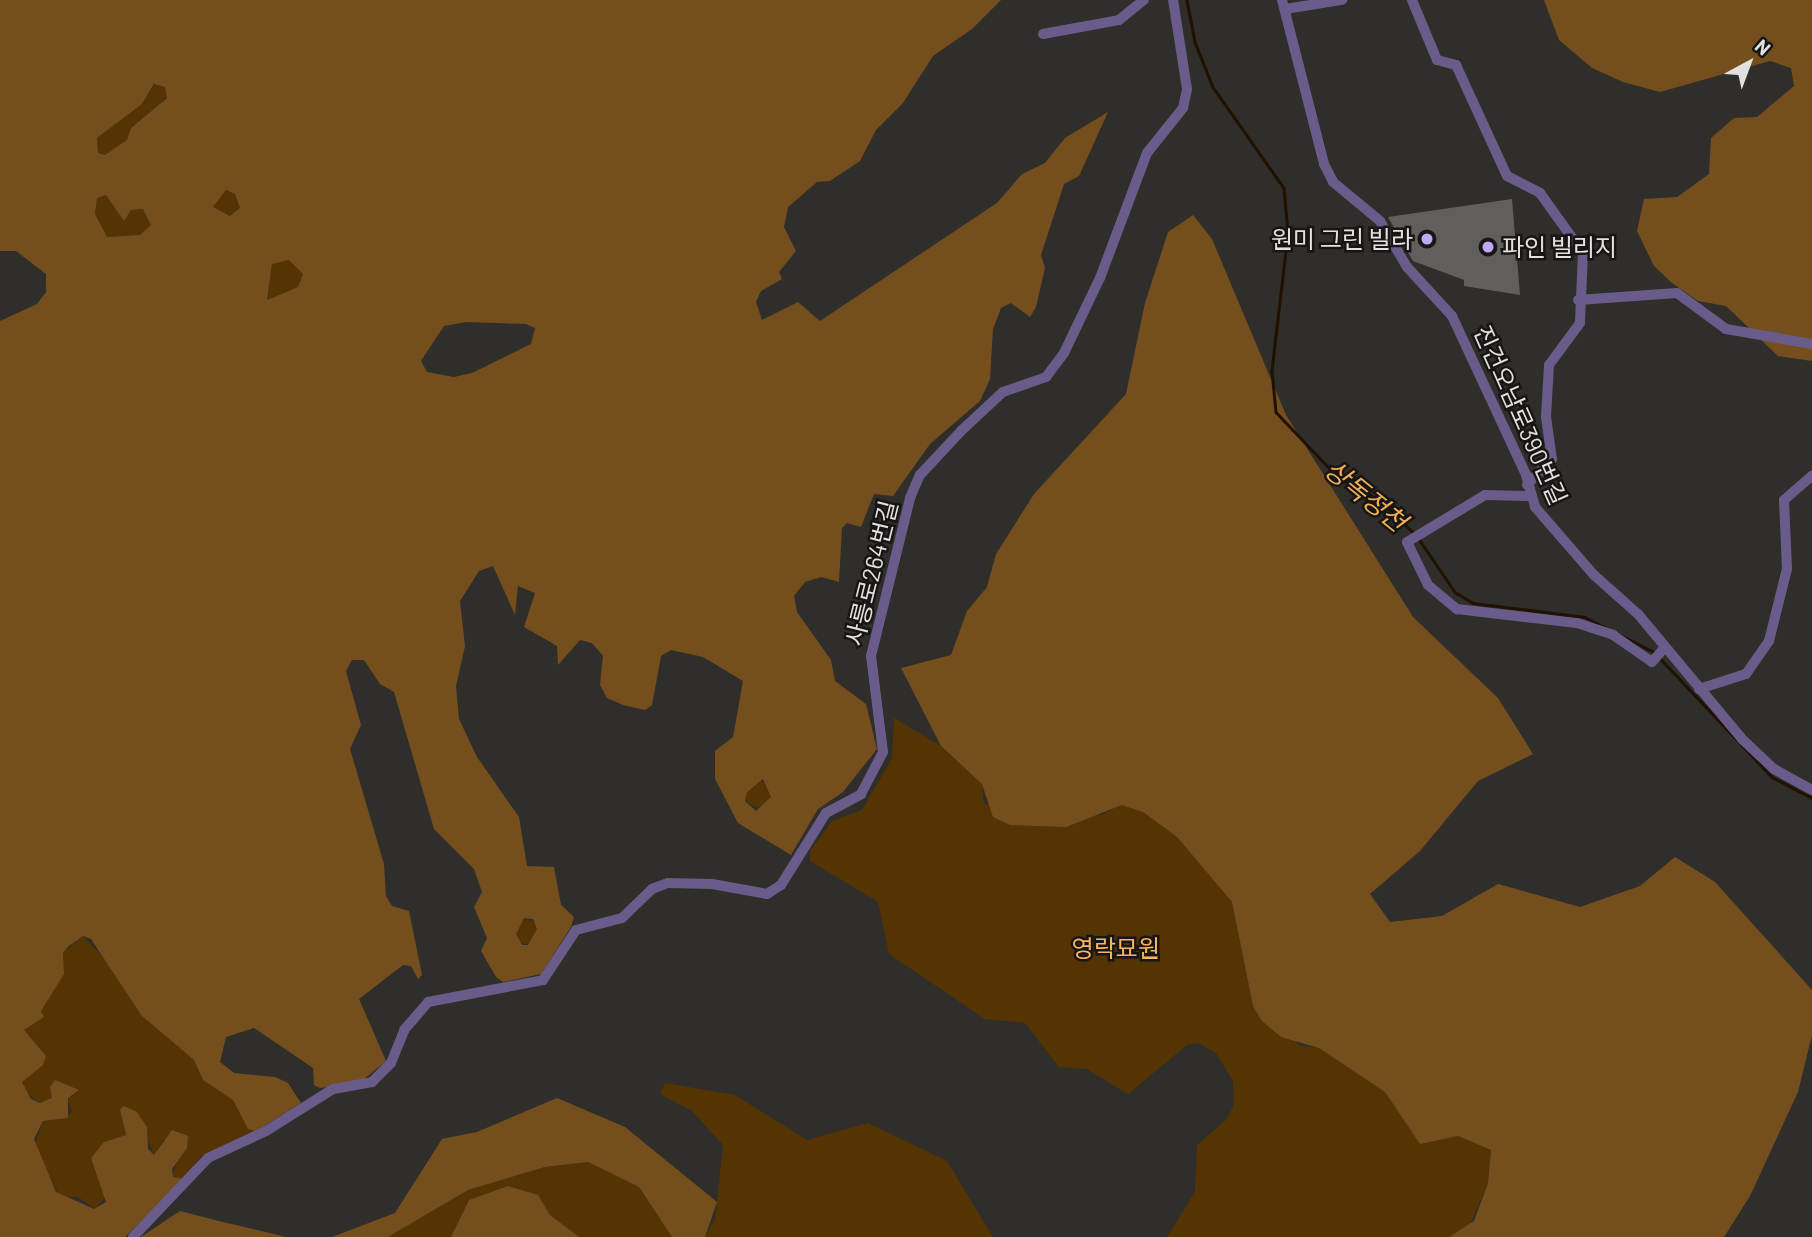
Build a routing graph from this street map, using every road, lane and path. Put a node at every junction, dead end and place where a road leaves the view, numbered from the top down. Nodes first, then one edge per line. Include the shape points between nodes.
1 (1144, 0) edge
2 (1173, 0) edge
3 (1342, 0) edge
4 (1412, 0) edge
5 (1283, 5) edge
6 (1043, 34) dead end
7 (1578, 300) junction
8 (1812, 344) edge
9 (1812, 476) edge
10 (1528, 491) junction
11 (1663, 650) junction
12 (1699, 690) junction
13 (1812, 790) edge
14 (133, 1237) edge

1 - 6 street via 1119,20
2 - 14 street, 사릉로264번길 via 1187,89 1183,108 1147,153 1100,278 1064,354 1046,377 1003,393 961,431 920,475 910,498 870,656 883,752 861,794 826,813 781,885 767,894 712,884 668,883 652,889 622,918 576,930 543,980 428,1002 404,1030 391,1062 372,1082 332,1090 266,1131 208,1158
3 - 5 street
4 - 7 street via 1437,60 1456,65 1507,176 1540,193 1583,253
5 - 10 street, 진건오남로390번길 via 1316,137 1333,182 1380,221 1407,267 1452,316
7 - 8 street via 1677,293 1726,329
7 - 10 street via 1580,323 1549,365 1546,417 1552,459
9 - 12 street via 1784,500 1787,569 1769,641 1746,674
10 - 11 street, 진건오남로390번길 via 1561,541 1638,614
10 - 11 street via 1485,495 1411,539 1406,547 1428,584 1457,609 1577,623 1613,635 1654,661
11 - 12 street, 진건오남로390번길
12 - 13 street, 진건오남로390번길 via 1759,757

